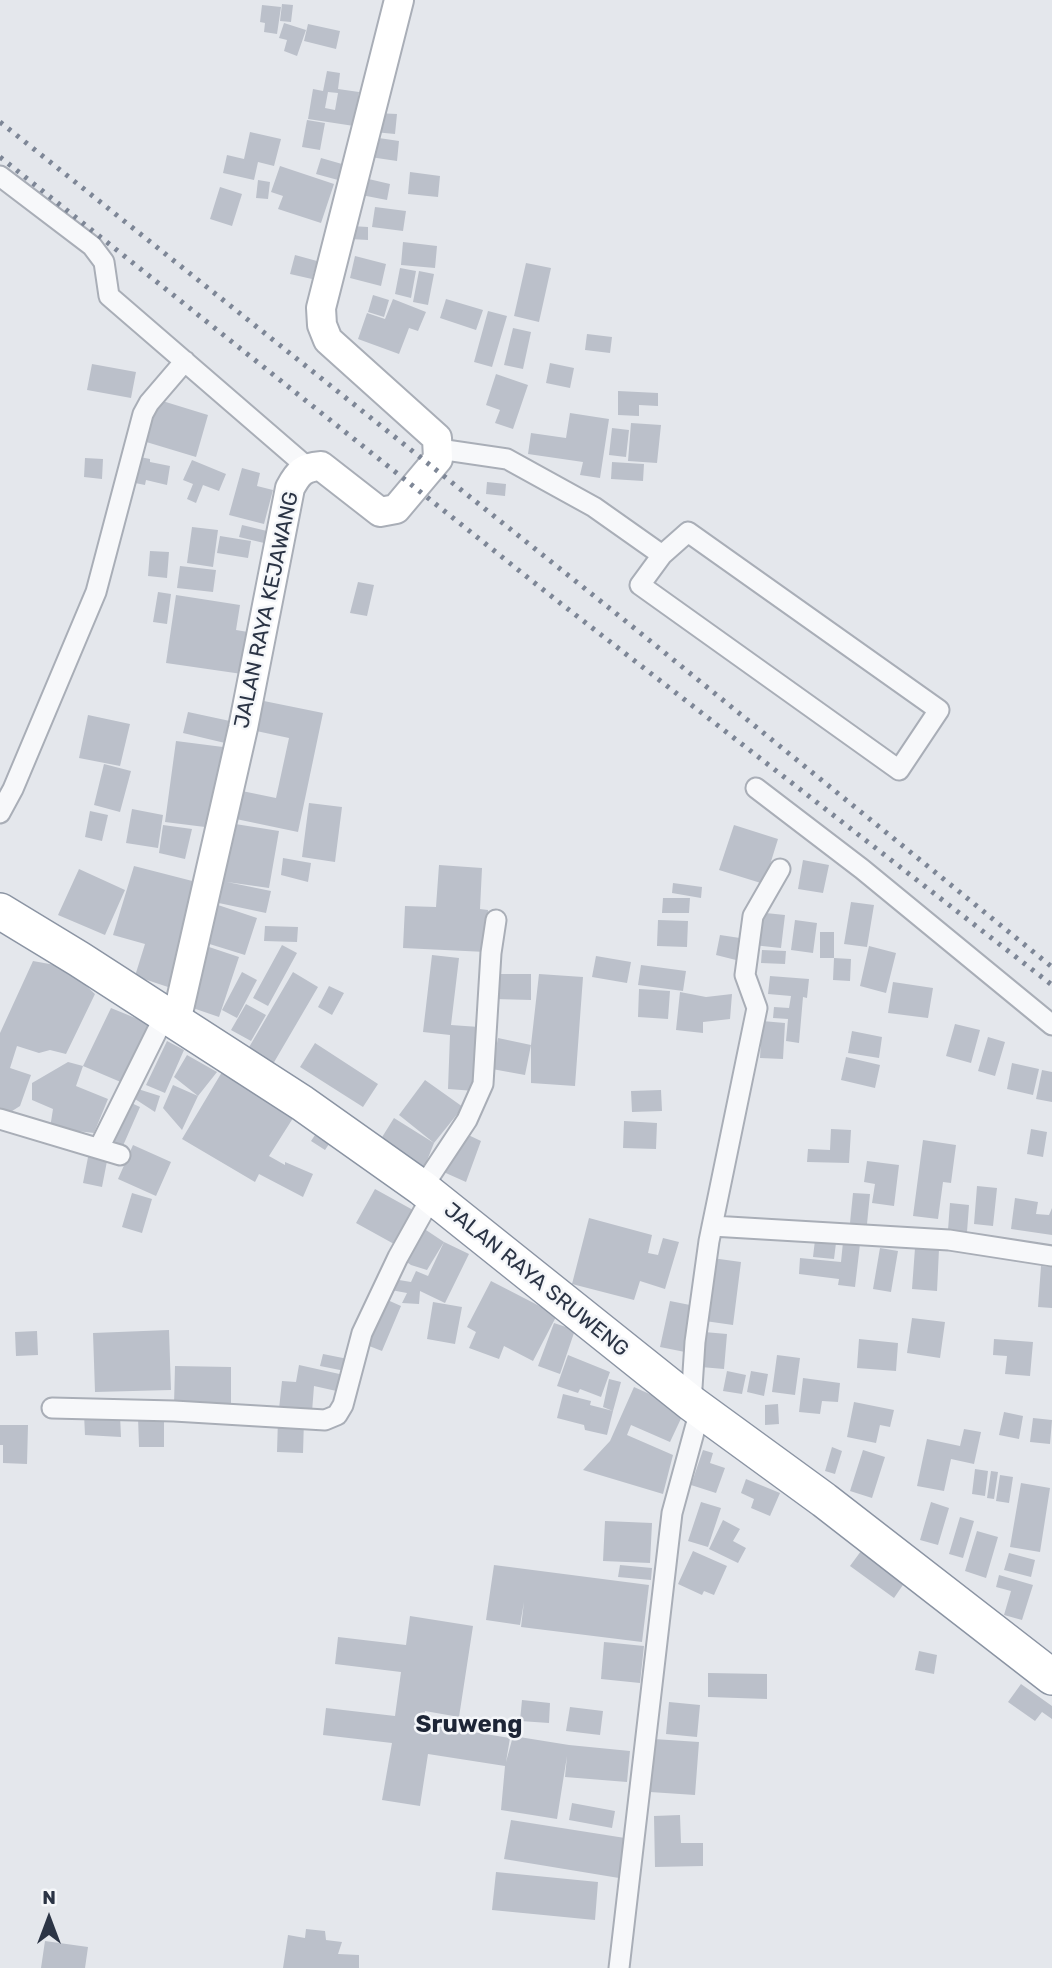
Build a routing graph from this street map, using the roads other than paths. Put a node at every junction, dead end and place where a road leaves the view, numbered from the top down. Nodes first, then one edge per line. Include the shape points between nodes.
1 (400, 0) edge
2 (0, 176) edge
3 (185, 361) junction
4 (439, 449) junction
5 (307, 467) junction
6 (662, 555) junction
7 (756, 788) dead end
8 (0, 813) edge
9 (780, 869) dead end
10 (0, 911) edge
11 (496, 920) dead end
12 (170, 1018) junction
13 (1052, 1025) edge
14 (0, 1119) edge
15 (99, 1147) junction
16 (120, 1155) dead end
17 (427, 1192) junction
18 (712, 1226) junction
19 (1052, 1256) edge
20 (695, 1406) junction
21 (52, 1409) dead end
22 (1052, 1677) edge
23 (619, 1968) edge

1 - 4 street via 321,308 322,325 328,340 437,438
2 - 3 street via 92,246 104,262 109,296
3 - 5 street
3 - 8 street via 143,414 96,592
4 - 5 street, JALAN RAYA KEJAWANG via 433,467 396,509 388,512 380,512 321,466
4 - 6 street via 508,459 594,507
5 - 12 street, JALAN RAYA KEJAWANG via 290,488 243,728
6 - 6 street via 688,532 939,710 899,770 640,585
7 - 13 street
9 - 18 street via 753,916 745,975 757,1008
10 - 12 highway, JALAN RAYA SRUWENG
11 - 17 street via 483,1084
12 - 15 street
12 - 17 highway, JALAN RAYA SRUWENG via 302,1103
14 - 15 street
15 - 16 street
17 - 20 highway, JALAN RAYA SRUWENG
17 - 21 street via 362,1333 337,1415 325,1420
18 - 19 street via 949,1240
18 - 20 street via 695,1342
20 - 22 highway, JALAN RAYA SRUWENG
20 - 23 street via 672,1513

